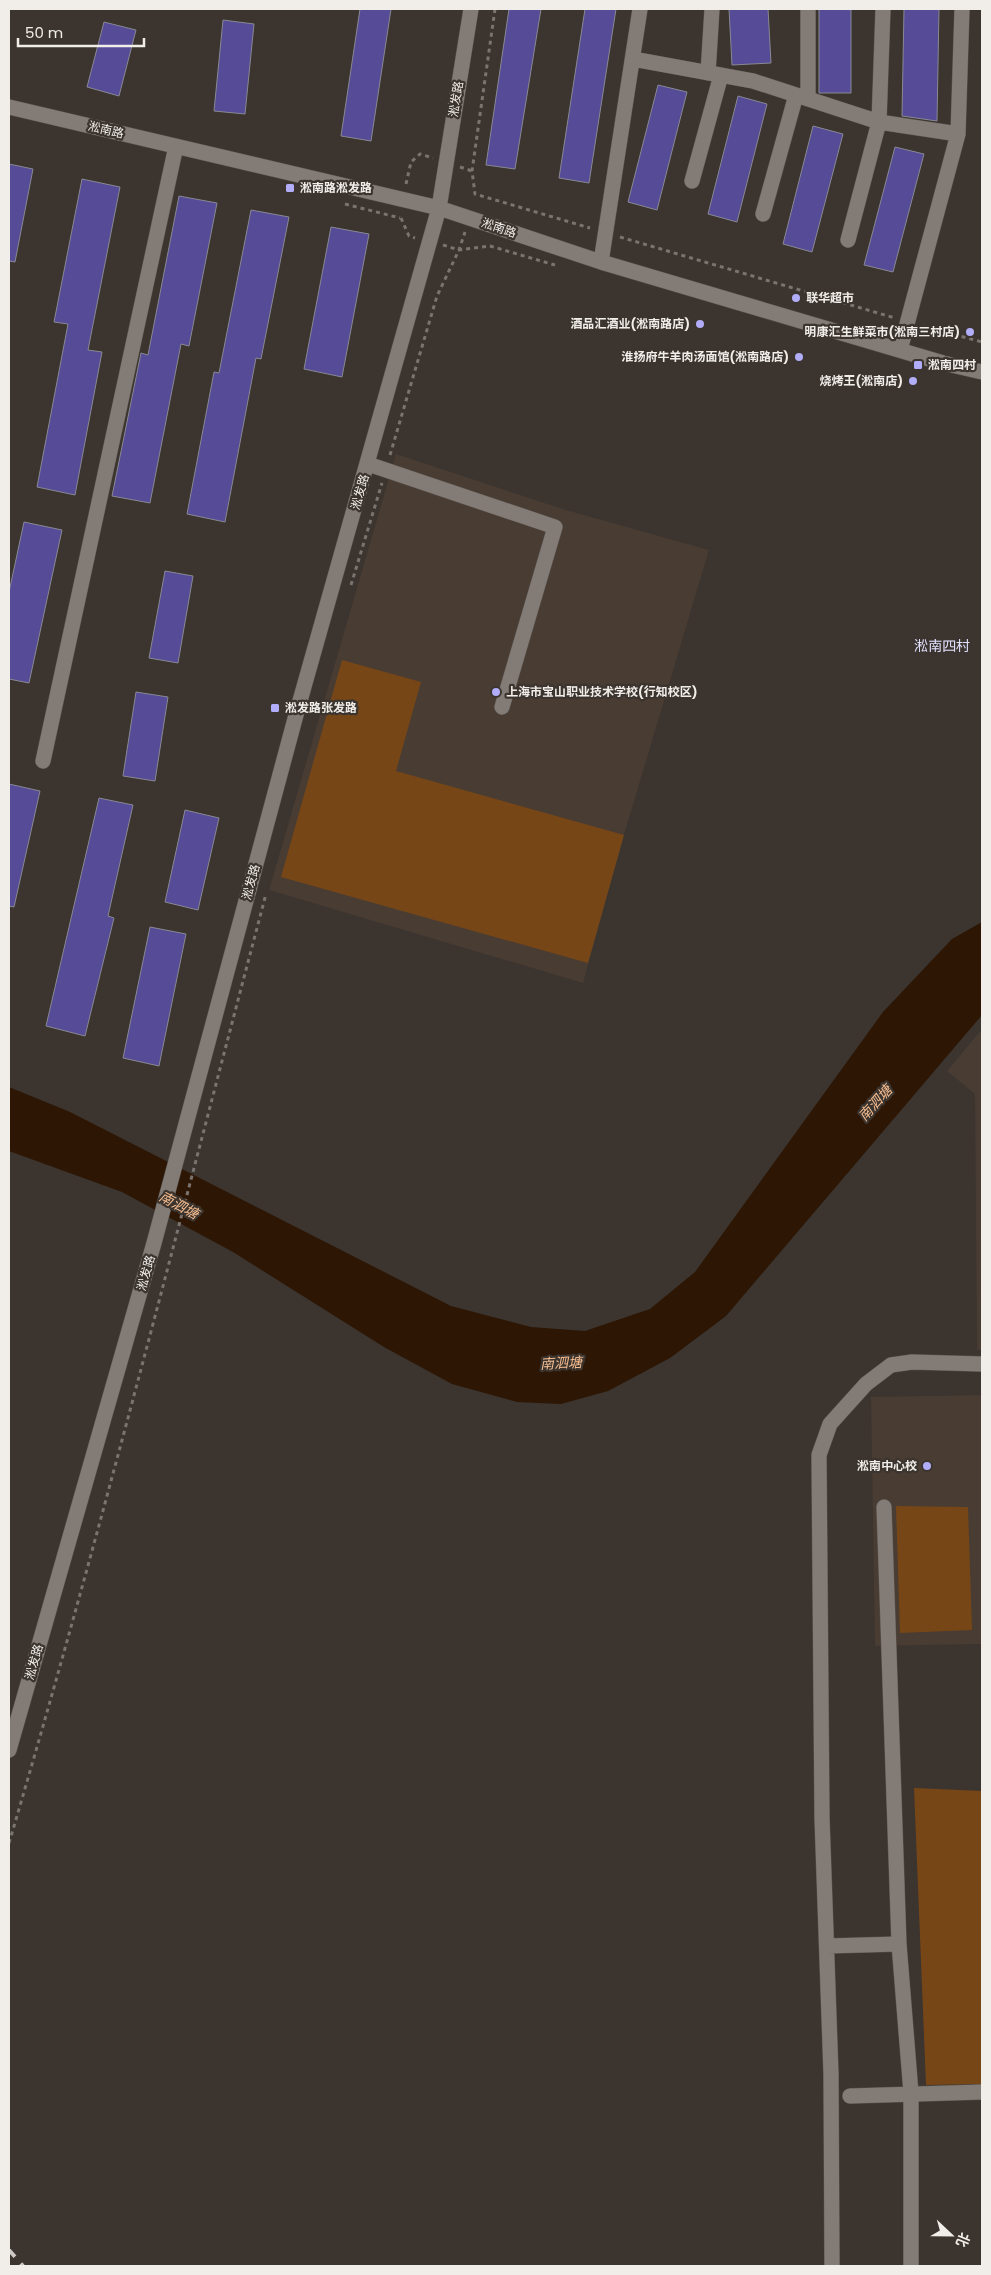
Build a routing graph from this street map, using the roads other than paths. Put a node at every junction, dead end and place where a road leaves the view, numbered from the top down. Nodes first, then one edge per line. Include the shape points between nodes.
1 (471, 9) edge
2 (640, 9) edge
3 (712, 9) edge
4 (808, 9) edge
5 (883, 9) edge
6 (962, 9) edge
7 (632, 59) junction
8 (715, 74) junction
9 (802, 97) junction
10 (9, 107) edge
11 (880, 122) junction
12 (958, 134) junction
13 (176, 146) junction
14 (692, 182) dead end
15 (439, 208) junction
16 (763, 214) dead end
17 (848, 240) dead end
18 (601, 262) junction
19 (900, 350) junction
20 (982, 372) edge
21 (368, 464) junction
22 (502, 708) dead end
23 (43, 761) dead end
24 (982, 1364) edge
25 (884, 1507) dead end
26 (9, 1750) edge
27 (899, 1944) junction
28 (826, 1946) junction
29 (982, 2092) edge
30 (911, 2094) junction
31 (850, 2096) dead end
32 (832, 2266) edge
33 (911, 2266) edge

1 - 15 street, 淞发路
2 - 7 street
3 - 8 street
4 - 9 street
5 - 11 street
6 - 12 street
7 - 8 street
7 - 18 street
8 - 9 street via 753,81
8 - 14 street
9 - 11 street
9 - 16 street
10 - 13 street, 淞南路
11 - 12 street
11 - 17 street
12 - 19 street
13 - 15 street, 淞南路
13 - 23 street
15 - 18 street, 淞南路
15 - 21 street, 淞发路
18 - 19 street, 淞南路
19 - 20 street, 淞南路
21 - 22 street via 555,527
21 - 26 street, 淞发路 via 296,715 154,1243
24 - 28 street via 912,1362 891,1365 866,1384 830,1424 819,1455
25 - 27 street
27 - 28 street
27 - 30 street
28 - 32 street via 831,2074
29 - 30 street
30 - 31 street
30 - 33 street

